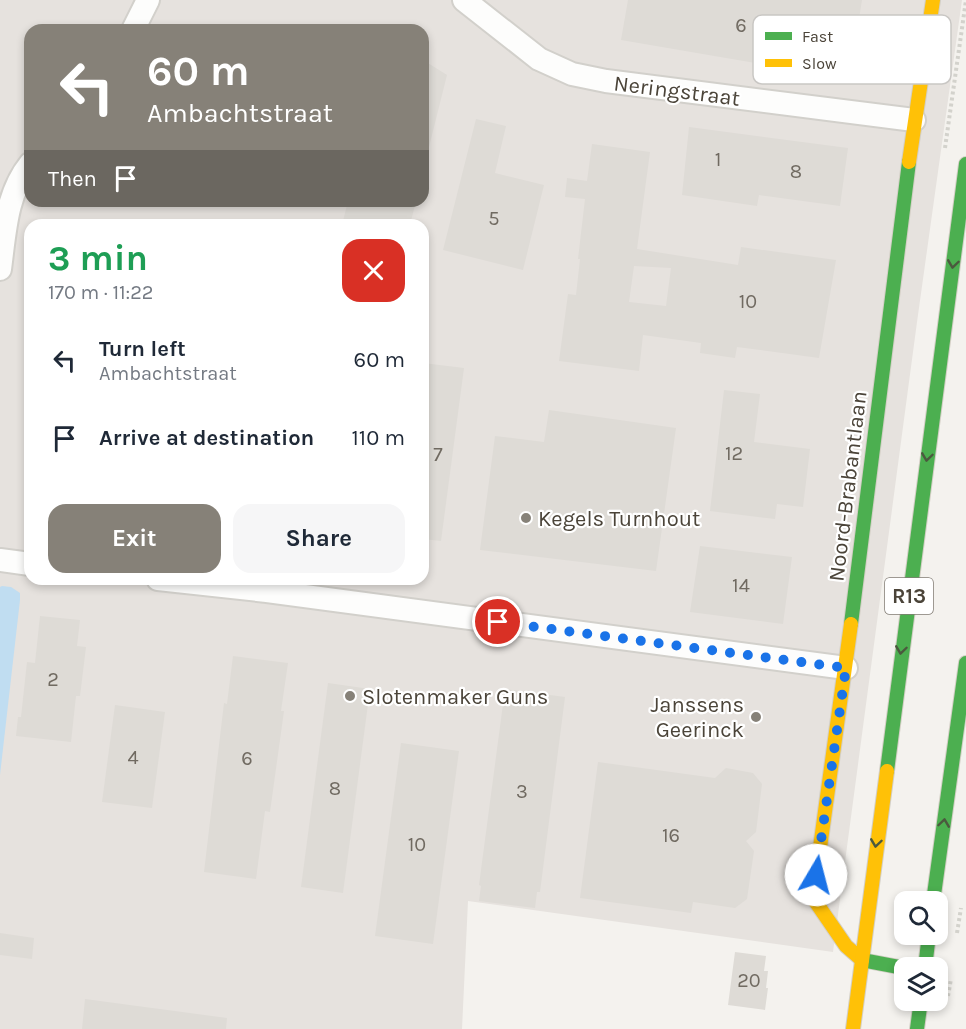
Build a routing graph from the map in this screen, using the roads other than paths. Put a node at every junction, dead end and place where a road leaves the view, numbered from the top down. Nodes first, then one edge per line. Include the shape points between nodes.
1 (148, 0) edge
2 (464, 0) edge
3 (933, 0) edge
4 (931, 15) edge
5 (136, 24) edge
6 (920, 84) edge
7 (914, 120) junction
8 (966, 164) edge
9 (24, 171) edge
10 (0, 269) edge
11 (0, 560) edge
12 (24, 563) edge
13 (212, 585) edge
14 (966, 663) edge
15 (846, 668) junction
16 (961, 738) edge
17 (935, 891) edge
18 (862, 960) junction
19 (894, 966) edge
20 (919, 1011) edge
21 (853, 1029) edge
22 (917, 1029) edge

1 - 5 street
2 - 7 street, Neringstraat via 539,59 572,74
3 - 4 main road, Noord-Brabantlaan
6 - 7 main road, Noord-Brabantlaan
7 - 15 main road, Noord-Brabantlaan
8 -> 18 main road, R13
9 - 10 street via 8,210
11 - 12 street
13 - 15 street
14 - 16 main road
15 - 18 main road, Noord-Brabantlaan via 813,898 846,946
17 -> 16 main road
18 - 19 main road
18 - 21 main road, R13
20 - 22 main road

